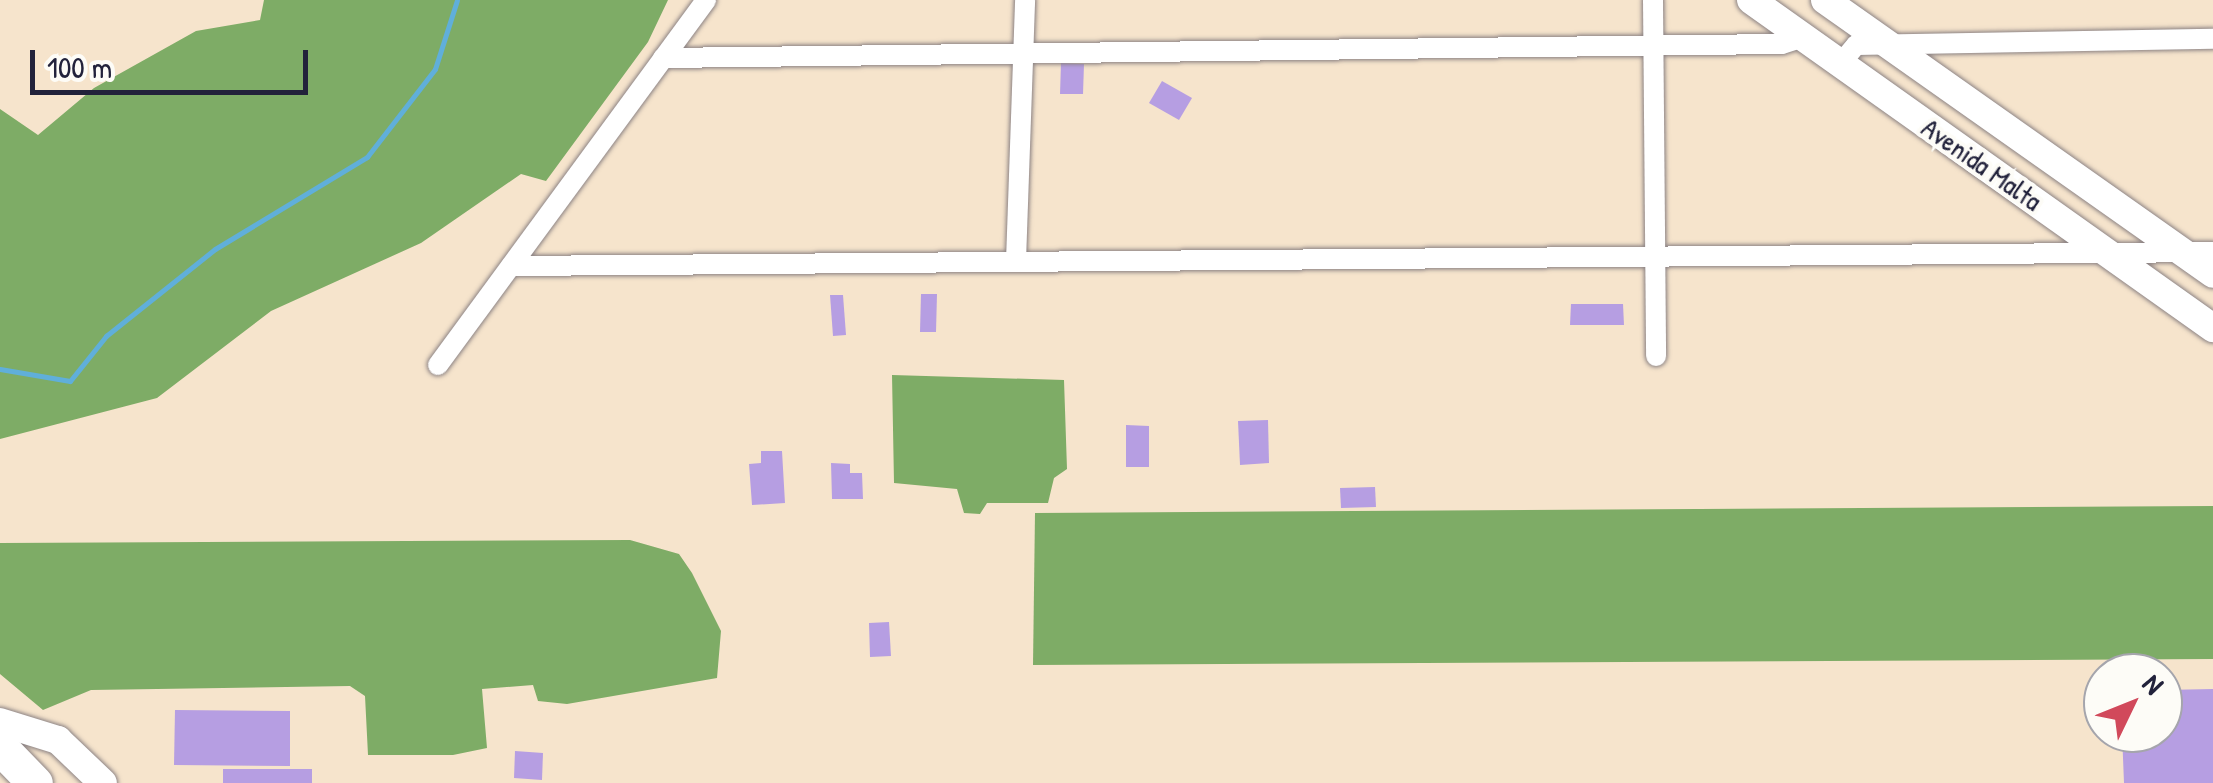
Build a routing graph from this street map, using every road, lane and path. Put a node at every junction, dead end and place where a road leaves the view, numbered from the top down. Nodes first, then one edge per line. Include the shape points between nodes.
1 (706, 0) edge
2 (1025, 0) edge
3 (1653, 0) edge
4 (1751, 0) edge
5 (1825, 0) edge
6 (1804, 37) junction
7 (2213, 39) edge
8 (1652, 44) junction
9 (1888, 44) junction
10 (1025, 53) junction
11 (663, 58) junction
12 (1840, 63) junction
13 (2103, 250) junction
14 (2213, 252) edge
15 (2184, 253) junction
16 (1655, 254) junction
17 (1016, 260) junction
18 (511, 266) junction
19 (2213, 274) edge
20 (2213, 328) edge
21 (1656, 356) dead end
22 (438, 365) dead end
23 (0, 722) edge
24 (0, 748) edge
25 (35, 783) edge
26 (103, 783) edge

1 - 11 street
2 - 10 street
3 - 8 street
4 - 6 street, Avenida Malta
5 - 9 street, Avenida Malta
6 - 8 street via 1782,44
6 - 12 street, Avenida Malta
7 - 9 street
8 - 10 street
8 - 16 street
9 - 12 street via 1856,44
9 - 15 street, Avenida Malta
10 - 11 street
10 - 17 street
11 - 18 street
12 - 13 street, Avenida Malta
13 - 15 street
13 - 16 street
13 - 20 street, Avenida Malta
14 - 15 street
15 - 19 street, Avenida Malta
16 - 17 street
16 - 21 street
17 - 18 street
18 - 22 street
23 - 26 street via 58,740
24 - 25 highway

